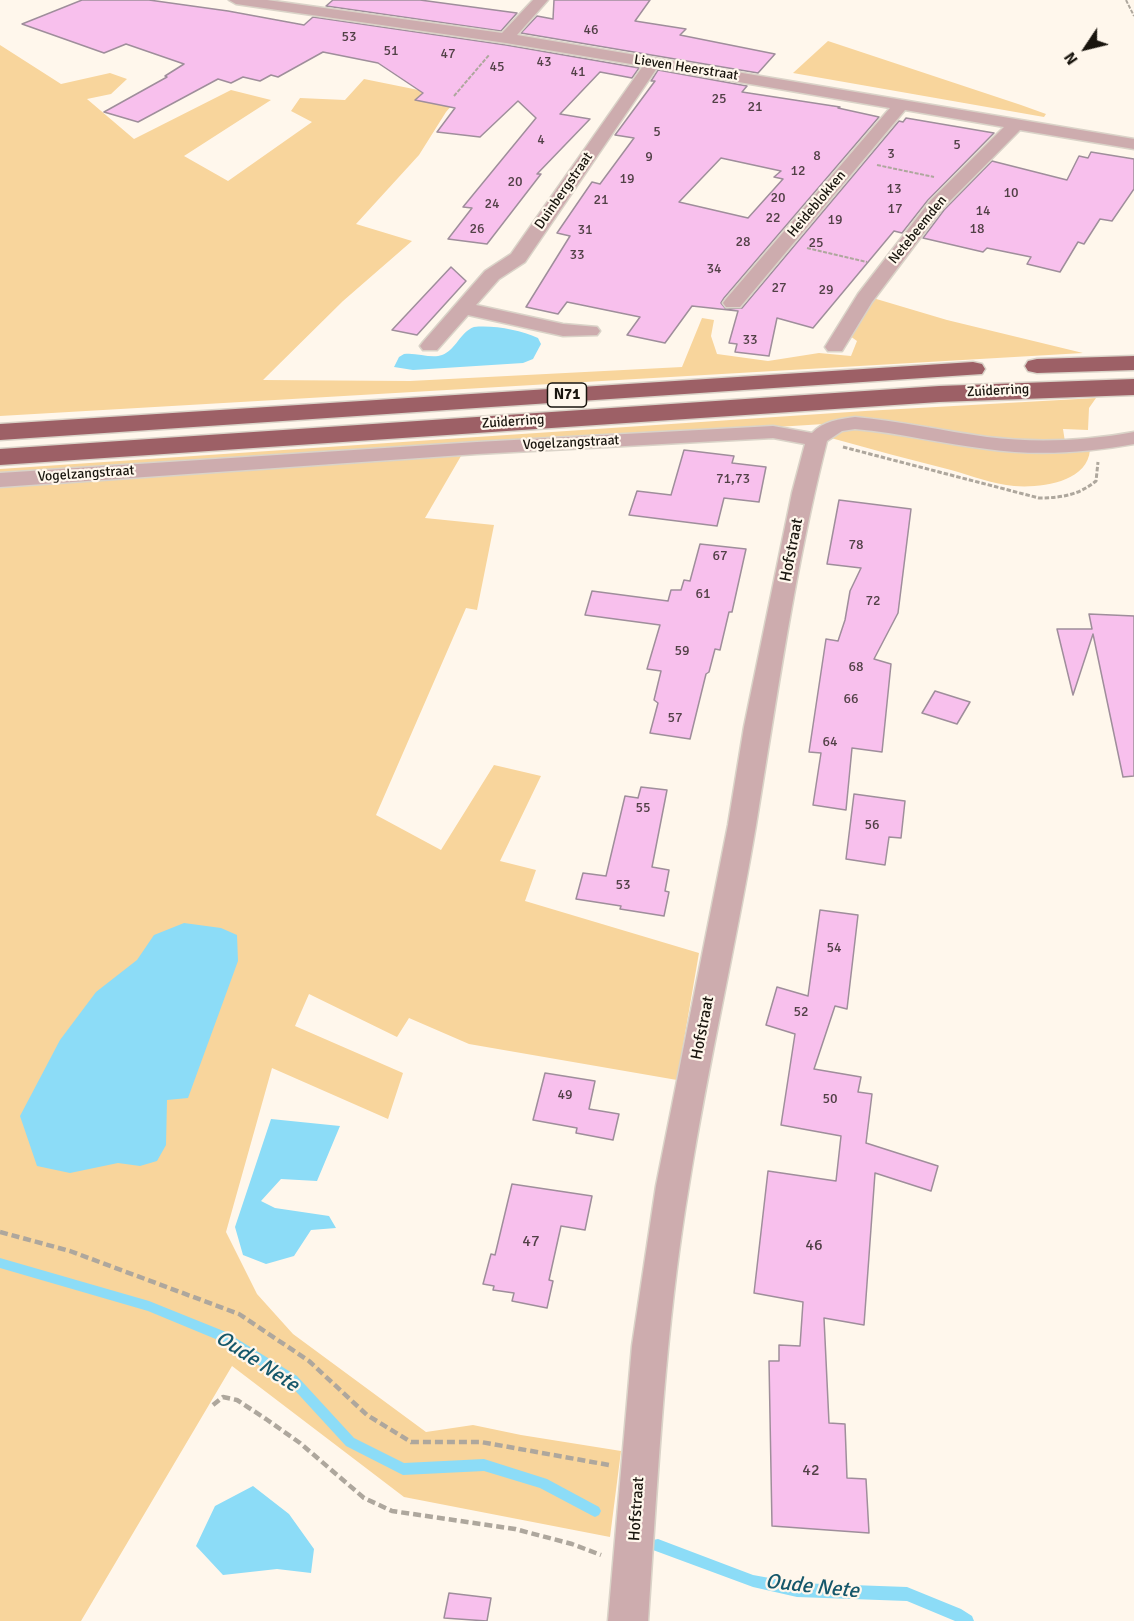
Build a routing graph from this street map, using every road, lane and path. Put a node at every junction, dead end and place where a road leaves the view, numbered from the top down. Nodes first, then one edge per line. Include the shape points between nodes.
1 (236, 0) edge
2 (540, 0) edge
3 (1126, 0) edge
4 (1134, 16) edge
5 (504, 38) junction
6 (653, 62) junction
7 (454, 96) dead end
8 (902, 104) junction
9 (1016, 124) junction
10 (1134, 144) edge
11 (855, 160) junction
12 (958, 182) junction
13 (784, 242) junction
14 (888, 267) junction
15 (733, 303) dead end
16 (463, 308) junction
17 (590, 331) dead end
18 (430, 346) dead end
19 (835, 347) dead end
20 (1134, 363) edge
21 (1134, 387) edge
22 (0, 432) edge
23 (1134, 438) edge
24 (817, 440) junction
25 (0, 457) edge
26 (1098, 459) dead end
27 (0, 480) edge
28 (0, 1232) edge
29 (213, 1405) dead end
30 (640, 1470) junction
31 (632, 1567) junction
32 (628, 1621) edge

1 - 5 street, Lieven Heerstraat
2 - 5 street
3 - 4 path
5 - 6 street, Lieven Heerstraat
5 - 7 path
6 - 8 street, Lieven Heerstraat
6 - 16 street, Duinbergstraat via 518,258 492,275
8 - 9 street, Lieven Heerstraat
8 - 11 street, Heideblokken
9 - 10 street, Lieven Heerstraat
9 - 12 street, Netebeemden
11 - 12 path
11 - 13 street, Heideblokken
12 - 14 street, Netebeemden
13 - 14 path
13 - 15 street, Heideblokken
14 - 19 street, Netebeemden
16 - 17 street via 563,330
16 - 18 street, Duinbergstraat
20 - 22 highway, Zuiderring / N71
21 - 25 highway, Zuiderring / N71 via 939,394
23 - 24 street via 1036,447 855,423 837,426
24 - 26 path via 1039,498 1058,499 1087,489 1096,481
24 - 27 street, Vogelzangstraat via 773,432
24 - 30 street, Hofstraat via 759,715 742,825 672,1186 650,1346
28 - 30 path via 70,1251 239,1314 309,1361 367,1415 411,1442 481,1442
29 - 31 path via 223,1397 237,1400 300,1443 364,1498 392,1511 515,1529 572,1544
30 - 31 street, Hofstraat
31 - 32 street, Hofstraat

